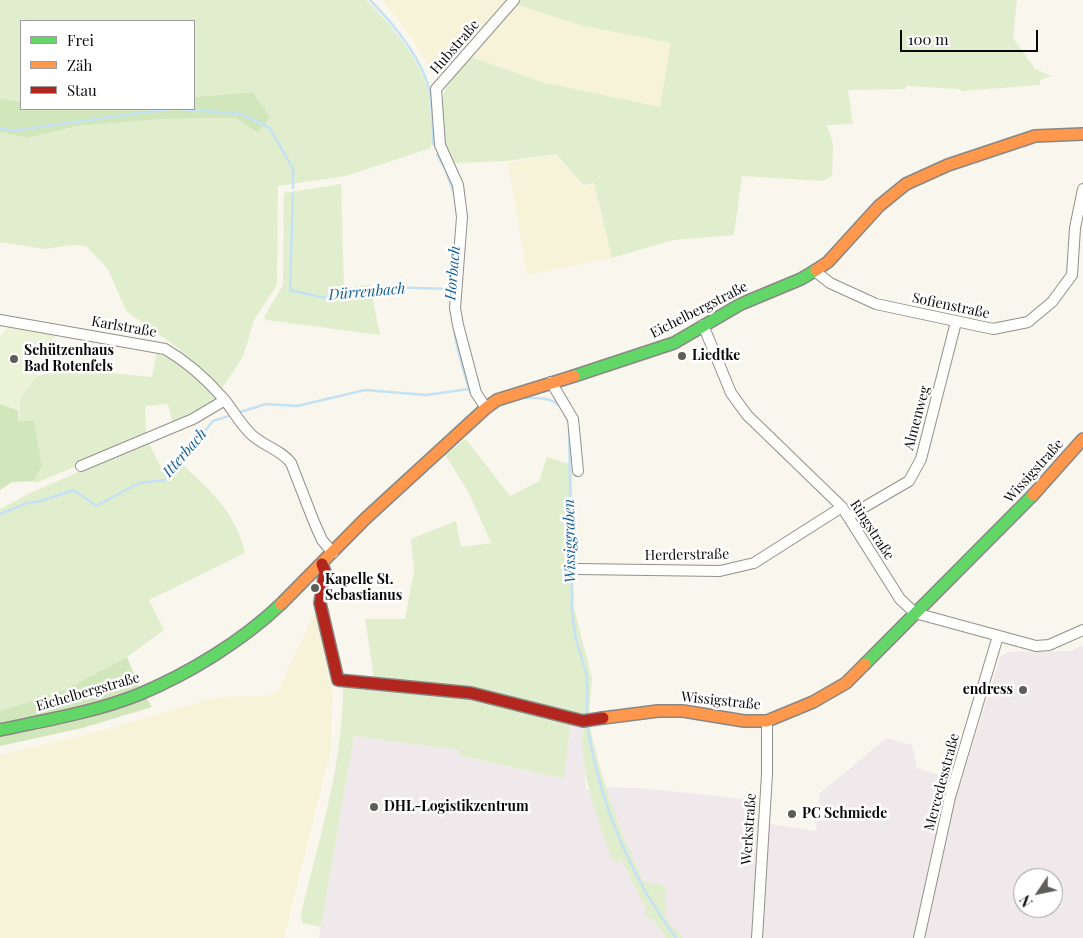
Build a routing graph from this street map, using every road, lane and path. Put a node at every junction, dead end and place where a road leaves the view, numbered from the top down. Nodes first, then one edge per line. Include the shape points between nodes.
1 (514, 0) edge
2 (1083, 134) edge
3 (1083, 189) edge
4 (816, 272) junction
5 (1072, 275) junction
6 (1083, 278) edge
7 (0, 320) edge
8 (956, 322) junction
9 (703, 325) junction
10 (551, 382) junction
11 (227, 404) junction
12 (486, 408) junction
13 (1083, 439) edge
14 (81, 466) dead end
15 (578, 471) dead end
16 (842, 507) junction
17 (849, 516) junction
18 (333, 553) junction
19 (322, 564) junction
20 (576, 568) dead end
21 (915, 613) junction
22 (1083, 630) edge
23 (998, 636) junction
24 (767, 722) junction
25 (0, 730) edge
26 (758, 938) edge
27 (919, 938) edge

1 - 12 street, Hubstraße via 436,89 440,145 458,185 462,217 455,308 476,393
2 - 4 street, Eichelbergstraße via 1035,136 948,164 906,184 893,193
3 - 5 street via 1075,228
4 - 8 street, Sofienstraße via 876,304
4 - 9 street, Eichelbergstraße via 741,304
5 - 6 street
5 - 8 street, Sofienstraße via 1052,302 1028,322 994,329
7 - 11 street, Karlstraße via 165,349 181,358
8 - 17 street, Almenweg via 921,458 913,473 898,488
9 - 10 street, Eichelbergstraße via 674,343 642,356
9 - 16 street, Ringstraße via 731,393 747,414
10 - 12 street, Eichelbergstraße via 510,395
10 - 15 street via 573,419
11 - 14 street
11 - 18 street, Karlstraße via 254,437 284,453 322,540
12 - 18 street, Eichelbergstraße
13 - 21 street, Wissigstraße via 1017,513
16 - 17 street, Ringstraße
16 - 20 street, Herderstraße via 754,563 735,568 720,571
17 - 21 street, Ringstraße via 900,599
18 - 19 street, Eichelbergstraße
19 - 24 street, Wissigstraße via 325,572 320,603 338,680 471,692 577,720 683,711 744,722
19 - 25 street, Eichelbergstraße via 269,615 224,650 140,694 82,712
21 - 23 street
21 - 24 street, Wissigstraße via 846,683
22 - 23 street via 1036,646
23 - 27 street, Mercedesstraße via 950,797
24 - 26 street, Werkstraße

